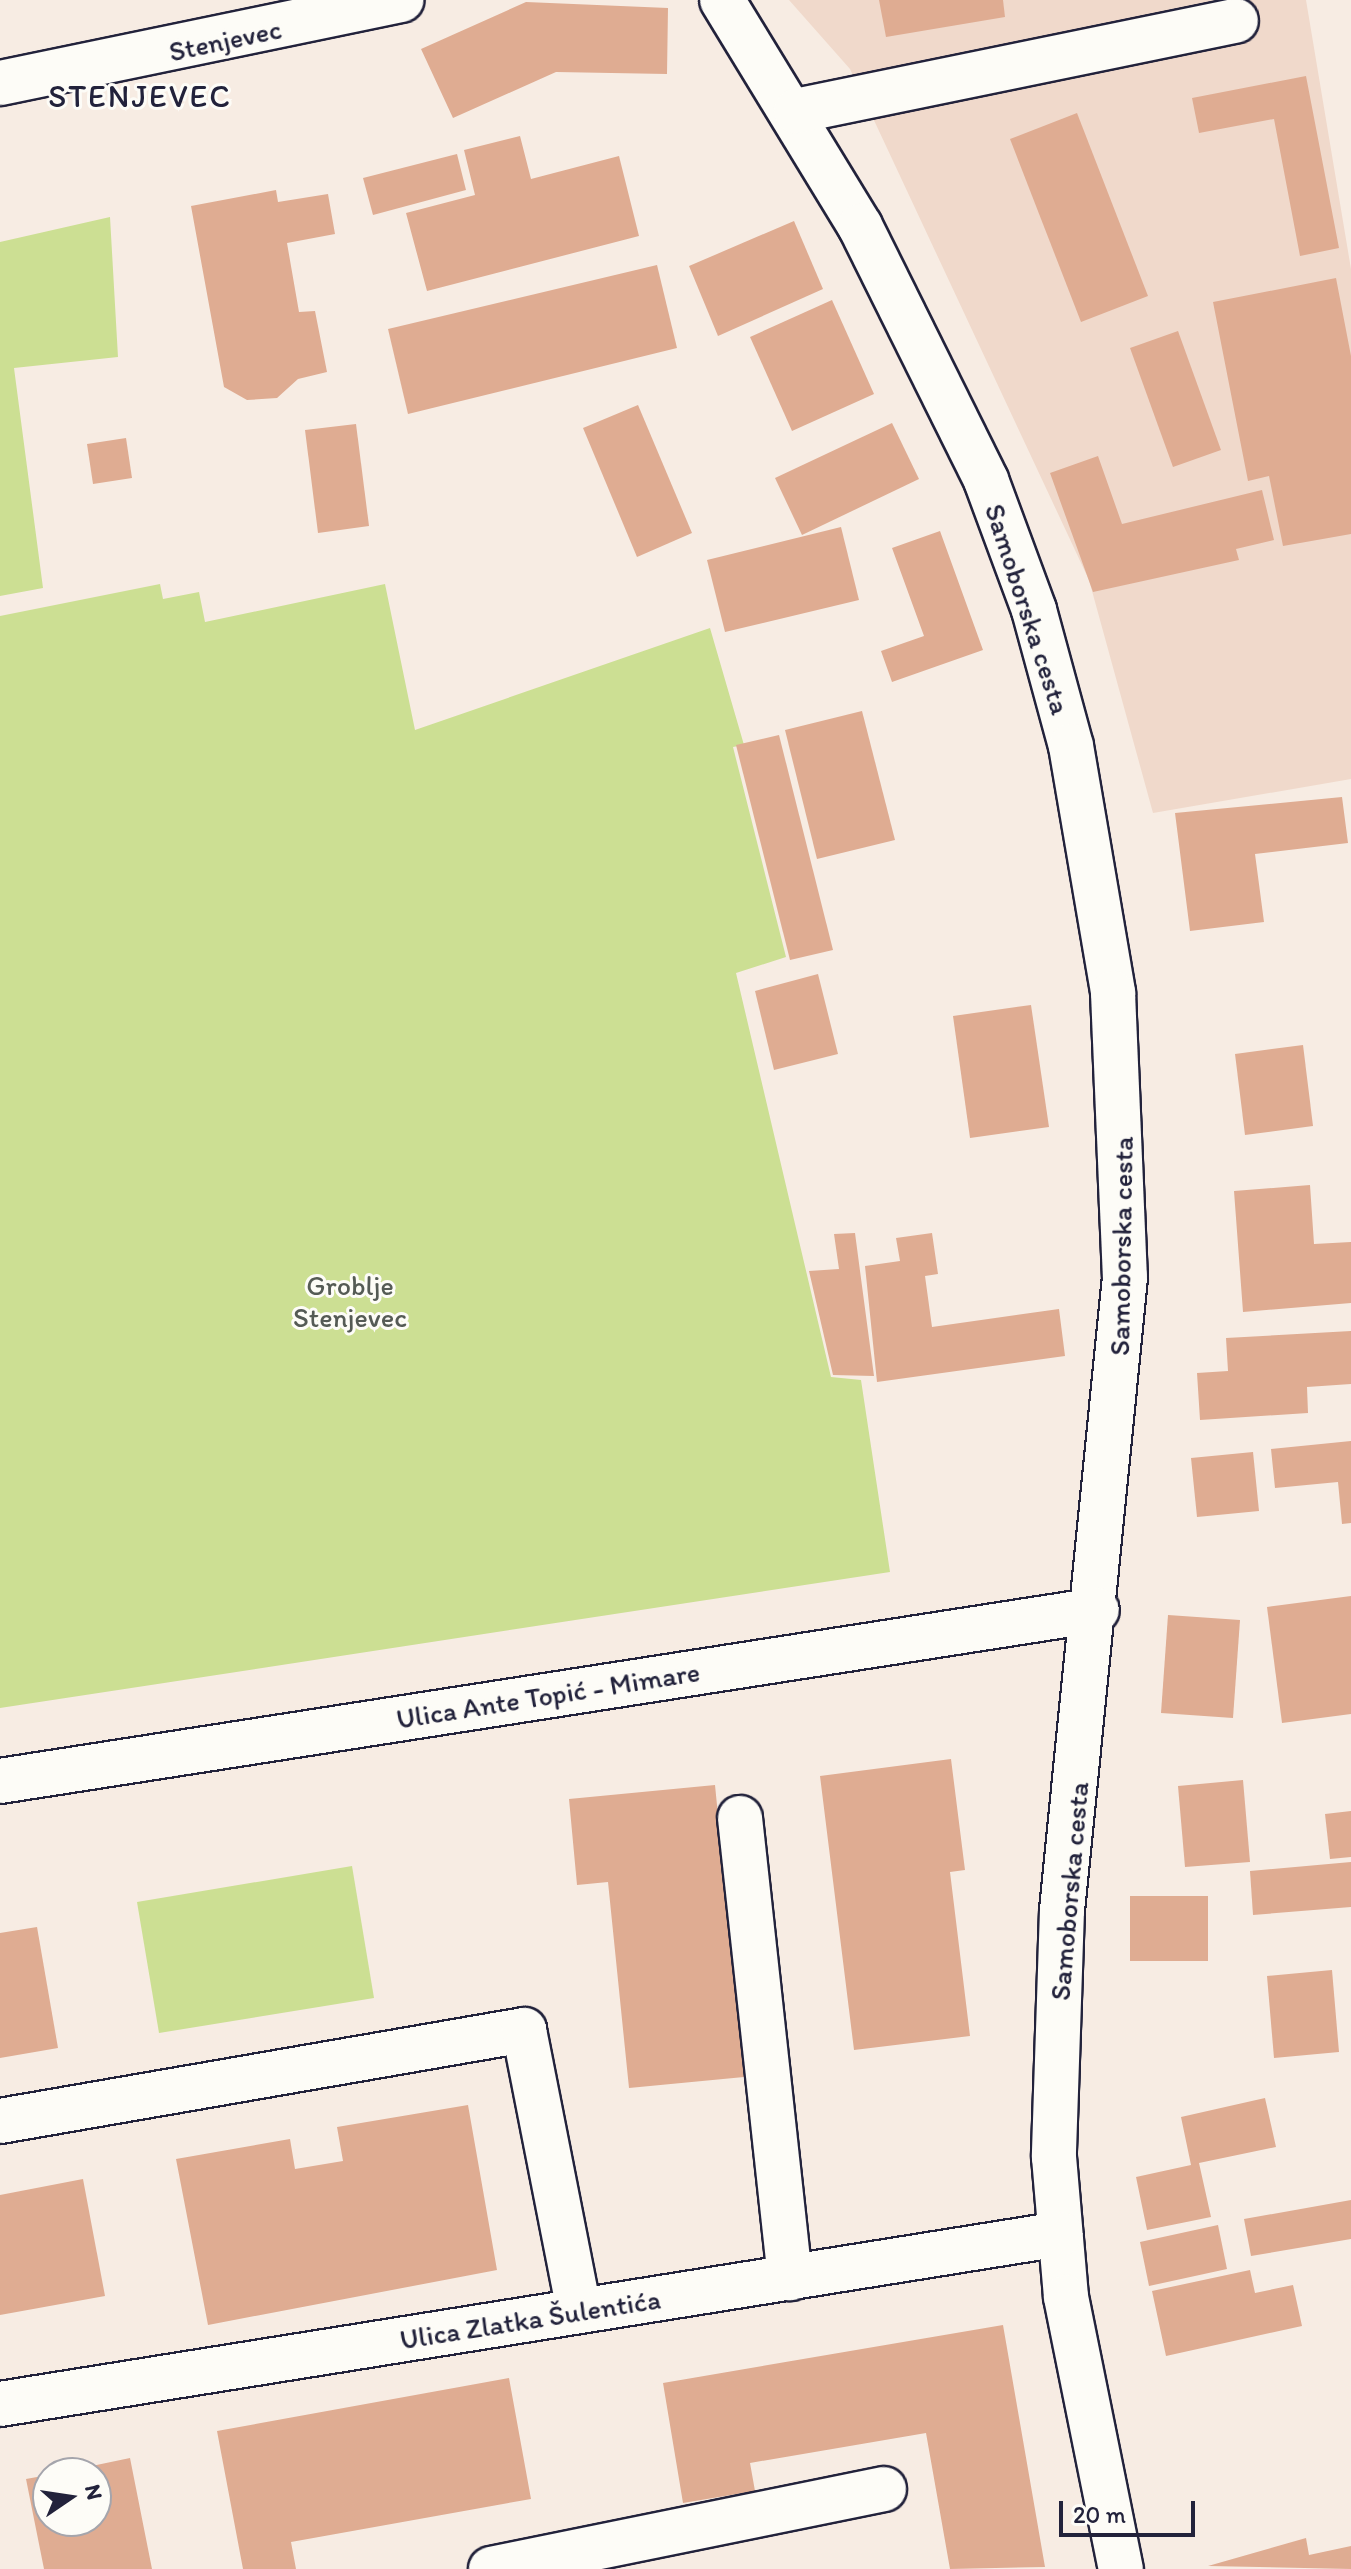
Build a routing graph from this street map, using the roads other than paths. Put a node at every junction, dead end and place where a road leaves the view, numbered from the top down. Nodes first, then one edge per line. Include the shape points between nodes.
1 (402, 0) edge
2 (722, 0) edge
3 (1236, 21) dead end
4 (0, 83) edge
5 (796, 111) junction
6 (1097, 1610) junction
7 (0, 1781) edge
8 (740, 1818) dead end
9 (0, 2121) edge
10 (1060, 2234) junction
11 (790, 2278) junction
12 (579, 2311) junction
13 (0, 2404) edge
14 (884, 2489) dead end
15 (491, 2569) edge
16 (1121, 2569) edge

1 - 4 street, Stenjevec
2 - 5 street, Samoborska cesta
3 - 5 street
5 - 6 street, Samoborska cesta via 930,357 986,480 1034,610 1071,746 1113,993 1124,1115 1125,1277
6 - 7 street, Ulica Ante Topić - Mimare
6 - 10 street, Samoborska cesta via 1062,1910 1054,2157
8 - 11 street
9 - 12 street via 524,2030
10 - 11 street, Ulica Zlatka Šulentića
10 - 16 street, Samoborska cesta via 1085,2405
11 - 12 street, Ulica Zlatka Šulentića
12 - 13 street, Ulica Zlatka Šulentića
14 - 15 street

